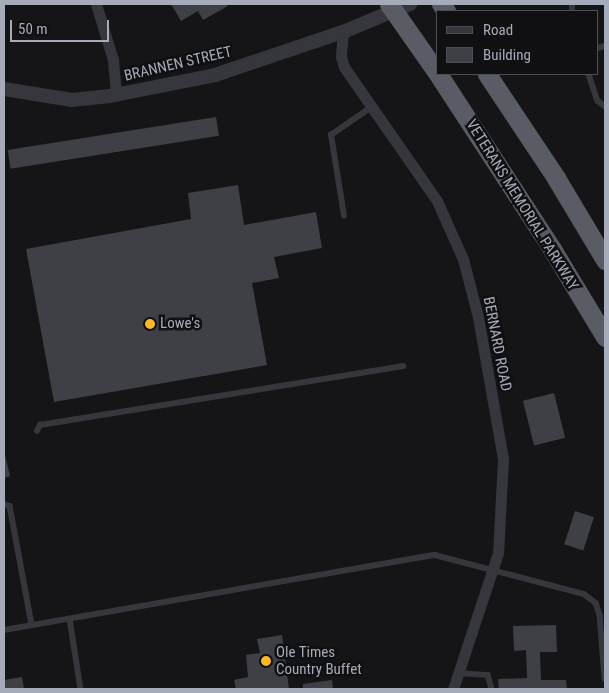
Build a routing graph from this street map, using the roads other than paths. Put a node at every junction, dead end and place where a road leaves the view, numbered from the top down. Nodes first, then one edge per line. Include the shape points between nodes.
1 (96, 4) edge
2 (398, 6) edge
3 (343, 32) junction
4 (436, 71) edge
5 (439, 75) edge
6 (488, 75) edge
7 (589, 75) edge
8 (4, 89) edge
9 (116, 94) junction
10 (373, 106) junction
11 (605, 106) edge
12 (344, 216) dead end
13 (605, 260) edge
14 (605, 337) edge
15 (403, 366) dead end
16 (37, 431) dead end
17 (4, 504) edge
18 (492, 570) junction
19 (70, 618) junction
20 (32, 625) junction
21 (4, 630) edge
22 (458, 672) junction
23 (605, 679) edge
24 (81, 689) edge
25 (453, 689) edge
26 (492, 689) edge

1 - 9 street via 114,60
2 - 3 street, BRANNEN STREET
2 - 4 highway, VETERANS MEMORIAL PARKWAY
3 - 9 street, BRANNEN STREET via 215,75
3 - 10 street, BERNARD ROAD via 341,57 344,67
5 - 14 highway, VETERANS MEMORIAL PARKWAY
6 - 13 highway via 556,178
7 - 11 lane via 596,96
8 - 9 street, BRANNEN STREET via 72,100
10 - 12 lane via 331,135
10 - 18 street, BERNARD ROAD via 437,201 462,259 478,317 503,459 498,553
15 - 16 lane via 40,425
17 - 20 lane via 10,506
18 - 19 lane via 435,554
18 - 22 street, BERNARD ROAD
18 - 23 lane via 584,594 596,603 600,615
19 - 20 lane
19 - 24 lane
20 - 21 lane
22 - 25 street, BERNARD ROAD
22 - 26 lane via 488,675

